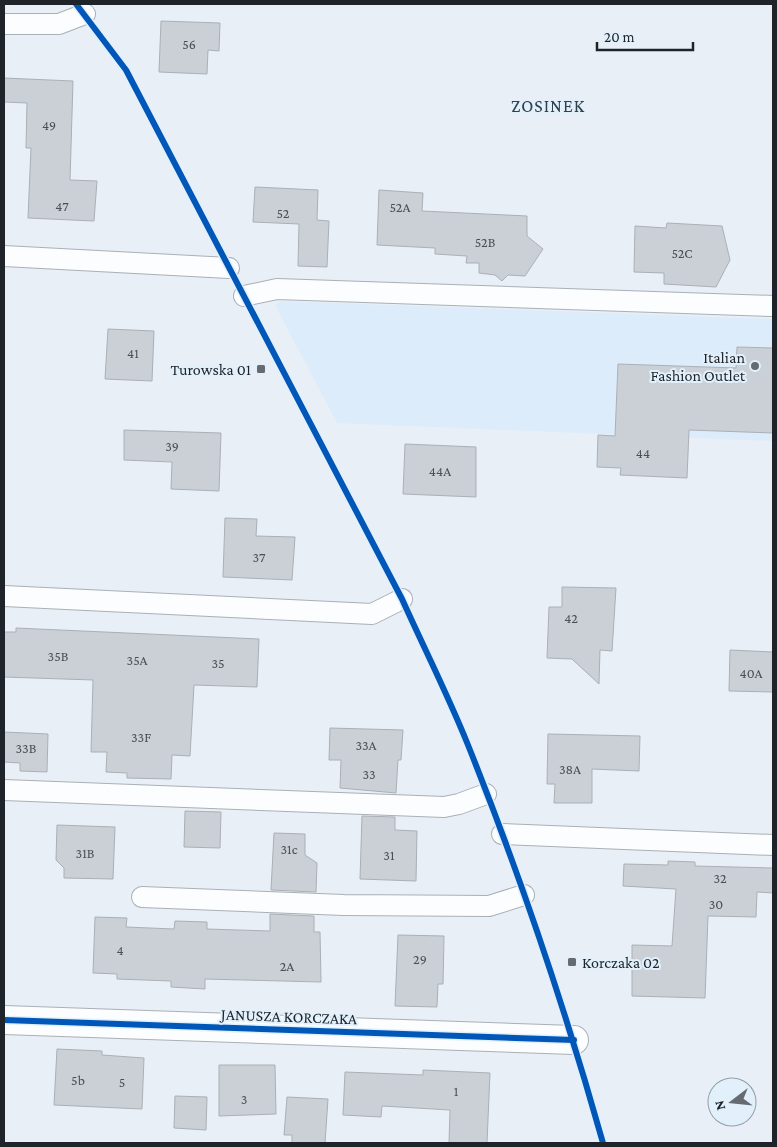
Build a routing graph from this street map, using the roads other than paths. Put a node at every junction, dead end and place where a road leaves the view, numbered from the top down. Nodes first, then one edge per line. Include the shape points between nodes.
1 (85, 14) dead end
2 (4, 24) edge
3 (4, 256) edge
4 (229, 268) dead end
5 (244, 296) dead end
6 (773, 306) edge
7 (4, 596) edge
8 (402, 599) dead end
9 (4, 790) edge
10 (486, 794) dead end
11 (502, 834) dead end
12 (773, 845) edge
13 (524, 895) dead end
14 (142, 897) dead end
15 (4, 1020) edge
16 (574, 1040) dead end

1 - 2 lane via 59,24
3 - 4 lane
5 - 6 lane via 277,288
7 - 8 lane via 372,614
9 - 10 lane via 444,807
11 - 12 lane
13 - 14 lane via 489,906 344,905
15 - 16 street, JANUSZA KORCZAKA

